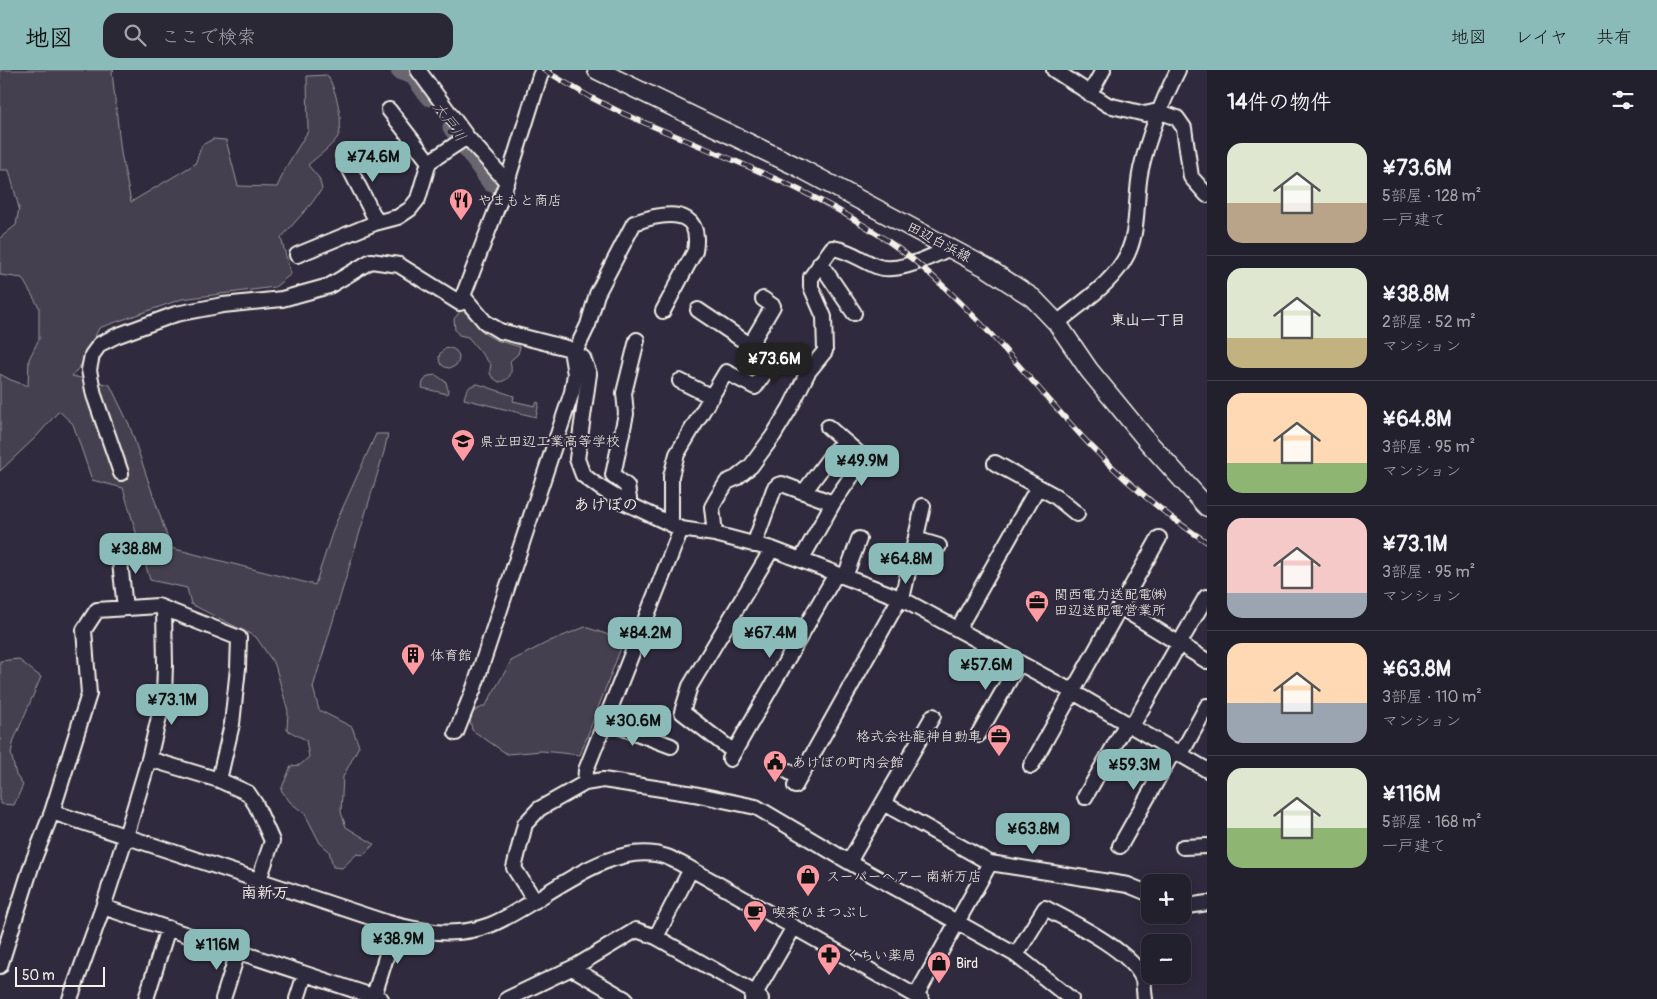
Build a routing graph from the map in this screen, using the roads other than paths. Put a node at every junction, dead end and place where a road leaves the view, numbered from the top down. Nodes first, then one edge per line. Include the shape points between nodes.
1 (418, 70) edge
2 (543, 70) edge
3 (597, 70) edge
4 (1054, 70) edge
5 (1103, 70) edge
6 (1178, 70) edge
7 (1090, 94) junction
8 (389, 110) dead end
9 (1158, 111) junction
10 (464, 139) junction
11 (344, 156) dead end
12 (429, 162) junction
13 (507, 182) junction
14 (1207, 196) edge
15 (377, 222) junction
16 (951, 248) junction
17 (297, 255) dead end
18 (820, 263) junction
19 (763, 299) dead end
20 (460, 303) dead end
21 (698, 310) dead end
22 (663, 311) dead end
23 (854, 313) dead end
24 (1057, 324) junction
25 (637, 340) dead end
26 (750, 345) junction
27 (573, 351) junction
28 (814, 365) junction
29 (770, 366) junction
30 (680, 381) dead end
31 (712, 397) junction
32 (828, 427) dead end
33 (836, 449) dead end
34 (995, 463) dead end
35 (121, 473) dead end
36 (1038, 487) junction
37 (804, 492) junction
38 (833, 503) junction
39 (630, 505) junction
40 (923, 506) dead end
41 (1207, 507) edge
42 (1077, 514) dead end
43 (676, 526) junction
44 (715, 534) junction
45 (859, 538) dead end
46 (1159, 538) dead end
47 (916, 539) junction
48 (118, 544) dead end
49 (754, 545) junction
50 (939, 546) dead end
51 (772, 550) junction
52 (801, 560) junction
53 (841, 575) junction
54 (1206, 596) edge
55 (901, 598) junction
56 (1120, 607) junction
57 (125, 608) junction
58 (164, 608) junction
59 (958, 629) junction
60 (1179, 644) junction
61 (1207, 660) edge
62 (1019, 662) junction
63 (1073, 692) junction
64 (1207, 706) edge
65 (933, 716) dead end
66 (606, 721) junction
67 (1130, 725) junction
68 (456, 733) dead end
69 (978, 735) dead end
70 (671, 746) dead end
71 (1177, 752) junction
72 (148, 759) junction
73 (1031, 766) dead end
74 (786, 770) dead end
75 (1207, 770) edge
76 (219, 780) junction
77 (585, 783) junction
78 (1085, 797) dead end
79 (883, 803) junction
80 (52, 812) junction
81 (126, 836) junction
82 (1120, 846) dead end
83 (1207, 846) edge
84 (1183, 848) dead end
85 (849, 862) junction
86 (990, 863) junction
87 (691, 869) junction
88 (259, 880) junction
89 (1141, 890) edge
90 (535, 901) junction
91 (1207, 903) edge
92 (1191, 906) edge
93 (103, 907) junction
94 (958, 922) junction
95 (396, 925) junction
96 (794, 927) junction
97 (168, 928) junction
98 (656, 937) junction
99 (238, 952) junction
100 (1016, 955) junction
101 (0, 966) edge
102 (572, 968) junction
103 (305, 974) junction
104 (756, 997) edge
105 (376, 998) edge
106 (919, 998) edge
107 (70, 999) edge
108 (146, 999) edge
109 (222, 999) edge
110 (297, 999) edge
111 (507, 999) edge
112 (625, 999) edge
113 (1071, 999) edge
114 (1145, 999) edge

1 - 10 street
2 - 13 street
3 - 16 main road, 田辺白浜線 via 798,167
4 - 7 street
5 - 7 street
6 - 9 street
7 - 9 street via 1108,105 1145,114
8 - 12 street
9 - 14 street via 1177,118 1184,128 1190,177
9 - 24 street via 1140,170 1134,237 1124,260 1112,277
10 - 12 street
10 - 13 street
11 - 15 street
12 - 15 street via 418,198 410,209 398,217
13 - 27 street via 464,296 485,322 500,331
15 - 17 street
16 - 18 street via 891,269 877,267 843,249 832,248
16 - 24 main road, 田辺白浜線 via 1033,298
18 - 23 street
18 - 28 street via 811,277 811,287 824,317 825,351
19 - 26 street via 773,306
20 - 35 street via 399,265 371,261 329,286 282,299 176,314 100,344 92,355 89,370
21 - 26 street
22 - 27 street via 695,251 697,240 692,222 669,214 634,223 597,294 588,325
24 - 41 main road, 田辺白浜線 via 1089,370
25 - 39 street via 624,393 626,414 613,475 627,486
26 - 29 street
27 - 39 street via 583,358 589,374 577,459 583,475
27 - 68 street via 575,374 572,392 474,688
28 - 29 street
28 - 44 street via 773,436 751,466 727,482 717,498 712,507
29 - 31 street via 755,388 726,372
30 - 31 street
31 - 43 street via 674,464 671,476
32 - 38 street via 864,458
33 - 37 street
34 - 36 street
36 - 42 street
36 - 59 street
37 - 38 street
37 - 49 street via 782,484 774,489
38 - 52 street
39 - 43 street
40 - 47 street
43 - 44 street
43 - 66 street
44 - 49 street
45 - 53 street
46 - 56 street
47 - 50 street
47 - 55 street
48 - 57 street
49 - 51 street
51 - 52 street
51 - 53 street via 690,686 682,712 732,756
52 - 53 street
53 - 55 street
54 - 60 street
55 - 59 street
55 - 74 street via 797,782
56 - 60 street
56 - 63 street
57 - 58 street
57 - 80 street via 97,610 84,630 89,694
58 - 72 street via 164,696
58 - 76 street via 239,638 232,724
59 - 62 street
60 - 61 street
60 - 67 street
62 - 63 street
62 - 69 street
63 - 67 street
63 - 73 street
64 - 71 street
65 - 79 street
66 - 70 street
66 - 77 street via 586,770
67 - 71 street
67 - 78 street
71 - 75 street
71 - 82 street
72 - 76 street
72 - 81 street
76 - 88 street via 248,794 272,841
77 - 85 street via 603,780 756,807
77 - 90 street via 539,809 525,824 514,868
79 - 85 street
79 - 86 street
80 - 81 street
80 - 101 street
81 - 88 street
81 - 93 street
83 - 84 street
85 - 94 street
86 - 89 street via 1128,885
86 - 94 street
87 - 90 street via 666,857 644,854 620,857 595,865
87 - 96 street
87 - 98 street
88 - 95 street
90 - 95 street via 490,925 462,932 431,933
91 - 92 street
93 - 97 street
93 - 107 street
94 - 100 street
94 - 106 street
95 - 105 street
96 - 104 street
96 - 106 street
97 - 99 street
97 - 108 street
98 - 102 street via 636,930
98 - 104 street
99 - 103 street
99 - 109 street
100 - 113 street
100 - 114 street via 1044,908 1121,953 1142,979
102 - 111 street
102 - 112 street
103 - 105 street
103 - 110 street

